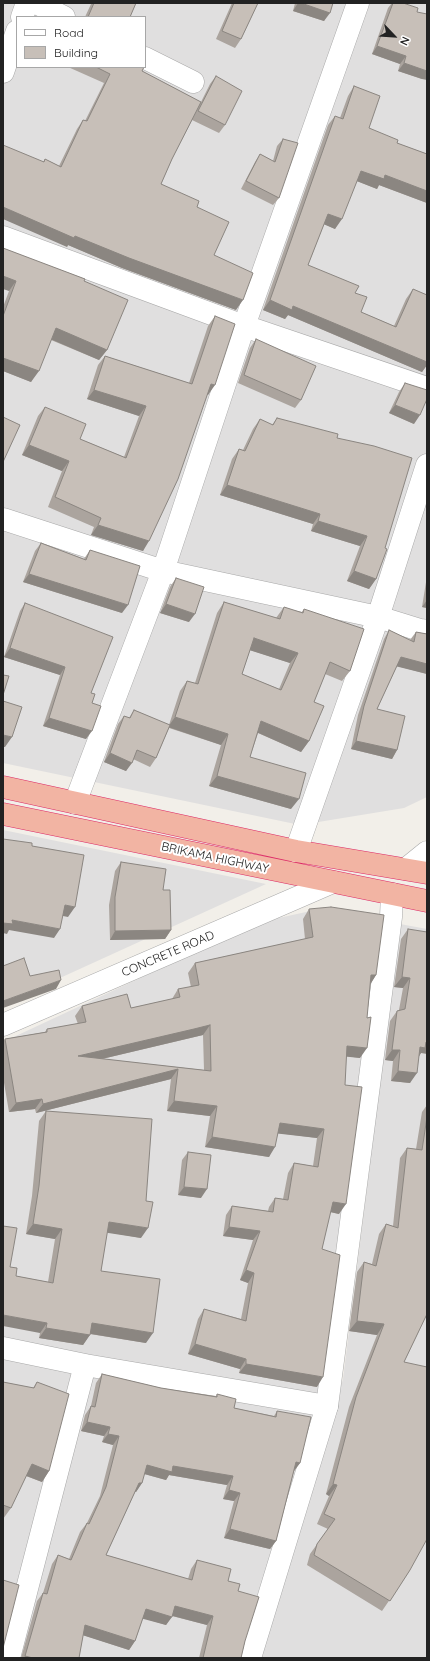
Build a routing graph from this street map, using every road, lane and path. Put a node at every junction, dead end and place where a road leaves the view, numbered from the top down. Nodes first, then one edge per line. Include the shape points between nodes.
1 (27, 3) edge
2 (36, 3) edge
3 (358, 3) edge
4 (22, 16) edge
5 (62, 16) edge
6 (16, 34) edge
7 (146, 58) edge
8 (3, 72) edge
9 (193, 82) dead end
10 (3, 237) edge
11 (244, 326) junction
12 (427, 388) edge
13 (427, 465) edge
14 (3, 519) edge
15 (163, 571) junction
16 (378, 617) junction
17 (427, 631) edge
18 (3, 787) edge
19 (75, 803) junction
20 (3, 814) edge
21 (296, 851) junction
22 (427, 852) edge
23 (406, 869) junction
24 (427, 873) edge
25 (334, 882) junction
26 (392, 894) junction
27 (427, 901) edge
28 (3, 1025) edge
29 (3, 1348) edge
30 (85, 1365) junction
31 (327, 1406) junction
32 (9, 1658) edge
33 (250, 1658) edge

1 - 4 street
2 - 5 street
3 - 11 street
6 - 8 street
7 - 9 street
10 - 11 street
11 - 12 street
11 - 15 street
13 - 16 street
14 - 15 street
15 - 16 street
15 - 19 street
16 - 17 street
16 - 21 street
18 - 19 highway, BRIKAMA HIGHWAY
19 - 21 highway, BRIKAMA HIGHWAY
20 - 25 highway, BRIKAMA HIGHWAY
21 - 23 highway, BRIKAMA HIGHWAY
22 - 23 street
23 - 24 highway, BRIKAMA HIGHWAY
25 - 26 highway, BRIKAMA HIGHWAY
25 - 28 street, CONCRETE ROAD
26 - 27 highway, BRIKAMA HIGHWAY
26 - 31 street
29 - 30 street
30 - 31 street
30 - 32 street
31 - 33 street

